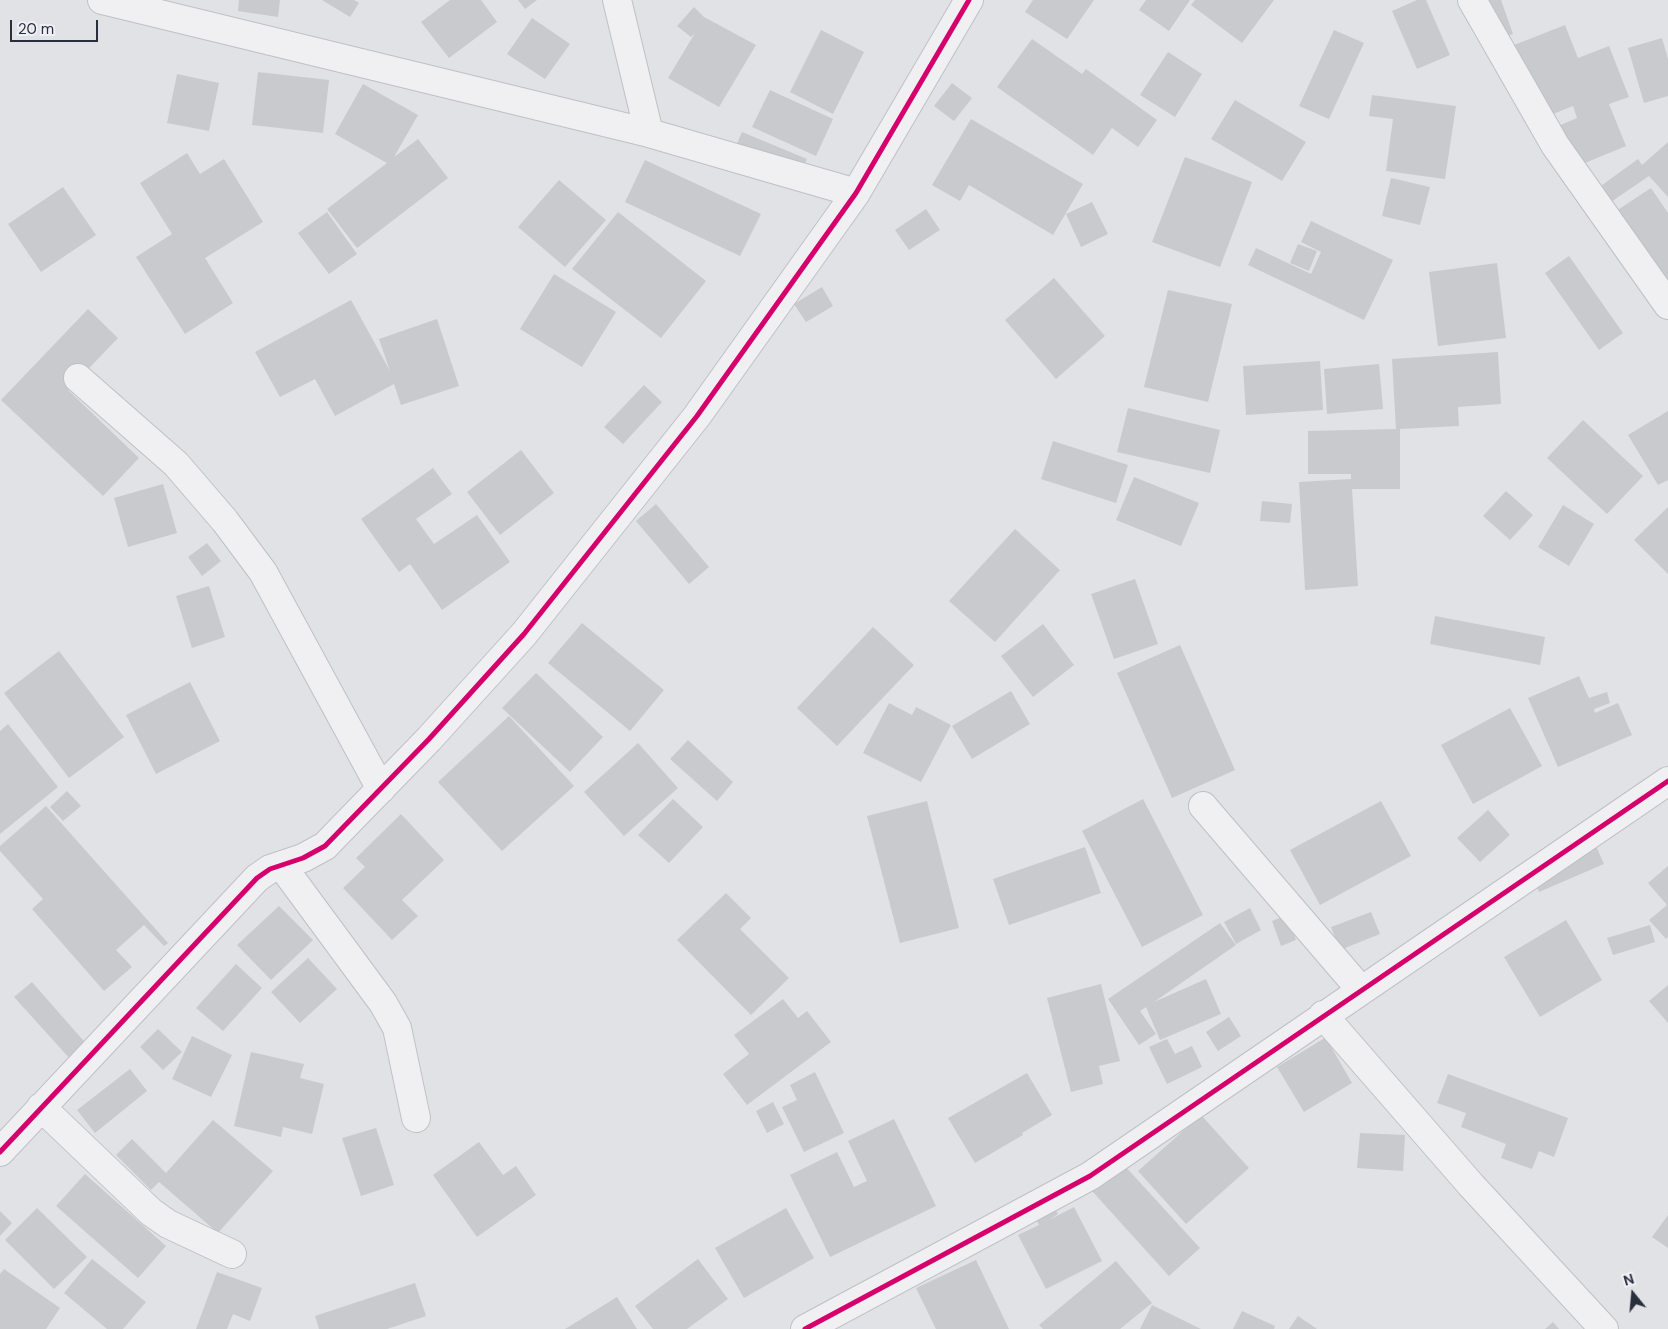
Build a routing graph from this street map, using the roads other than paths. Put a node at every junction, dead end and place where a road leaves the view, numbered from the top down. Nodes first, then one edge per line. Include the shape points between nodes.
1 (102, 0) edge
2 (617, 0) edge
3 (969, 0) edge
4 (1472, 0) edge
5 (649, 133) junction
6 (856, 193) junction
7 (1668, 305) edge
8 (78, 378) dead end
9 (1668, 781) edge
10 (381, 790) junction
11 (1203, 806) dead end
12 (282, 866) junction
13 (1361, 990) junction
14 (1323, 1015) junction
15 (41, 1107) junction
16 (416, 1118) dead end
17 (0, 1152) edge
18 (232, 1254) dead end
19 (805, 1329) edge
20 (1604, 1329) edge

1 - 5 street
2 - 5 street
3 - 6 street
4 - 7 street via 1555,144
5 - 6 street
6 - 10 street via 697,416 613,524 524,634
8 - 10 street via 176,464 241,543 262,572
9 - 13 street
10 - 12 street via 325,846
11 - 13 street
12 - 15 street via 257,878
12 - 16 street via 383,1003 396,1028
13 - 14 street
14 - 19 street via 1090,1176
14 - 20 street via 1471,1186
15 - 17 street
15 - 18 street via 151,1212 168,1224

